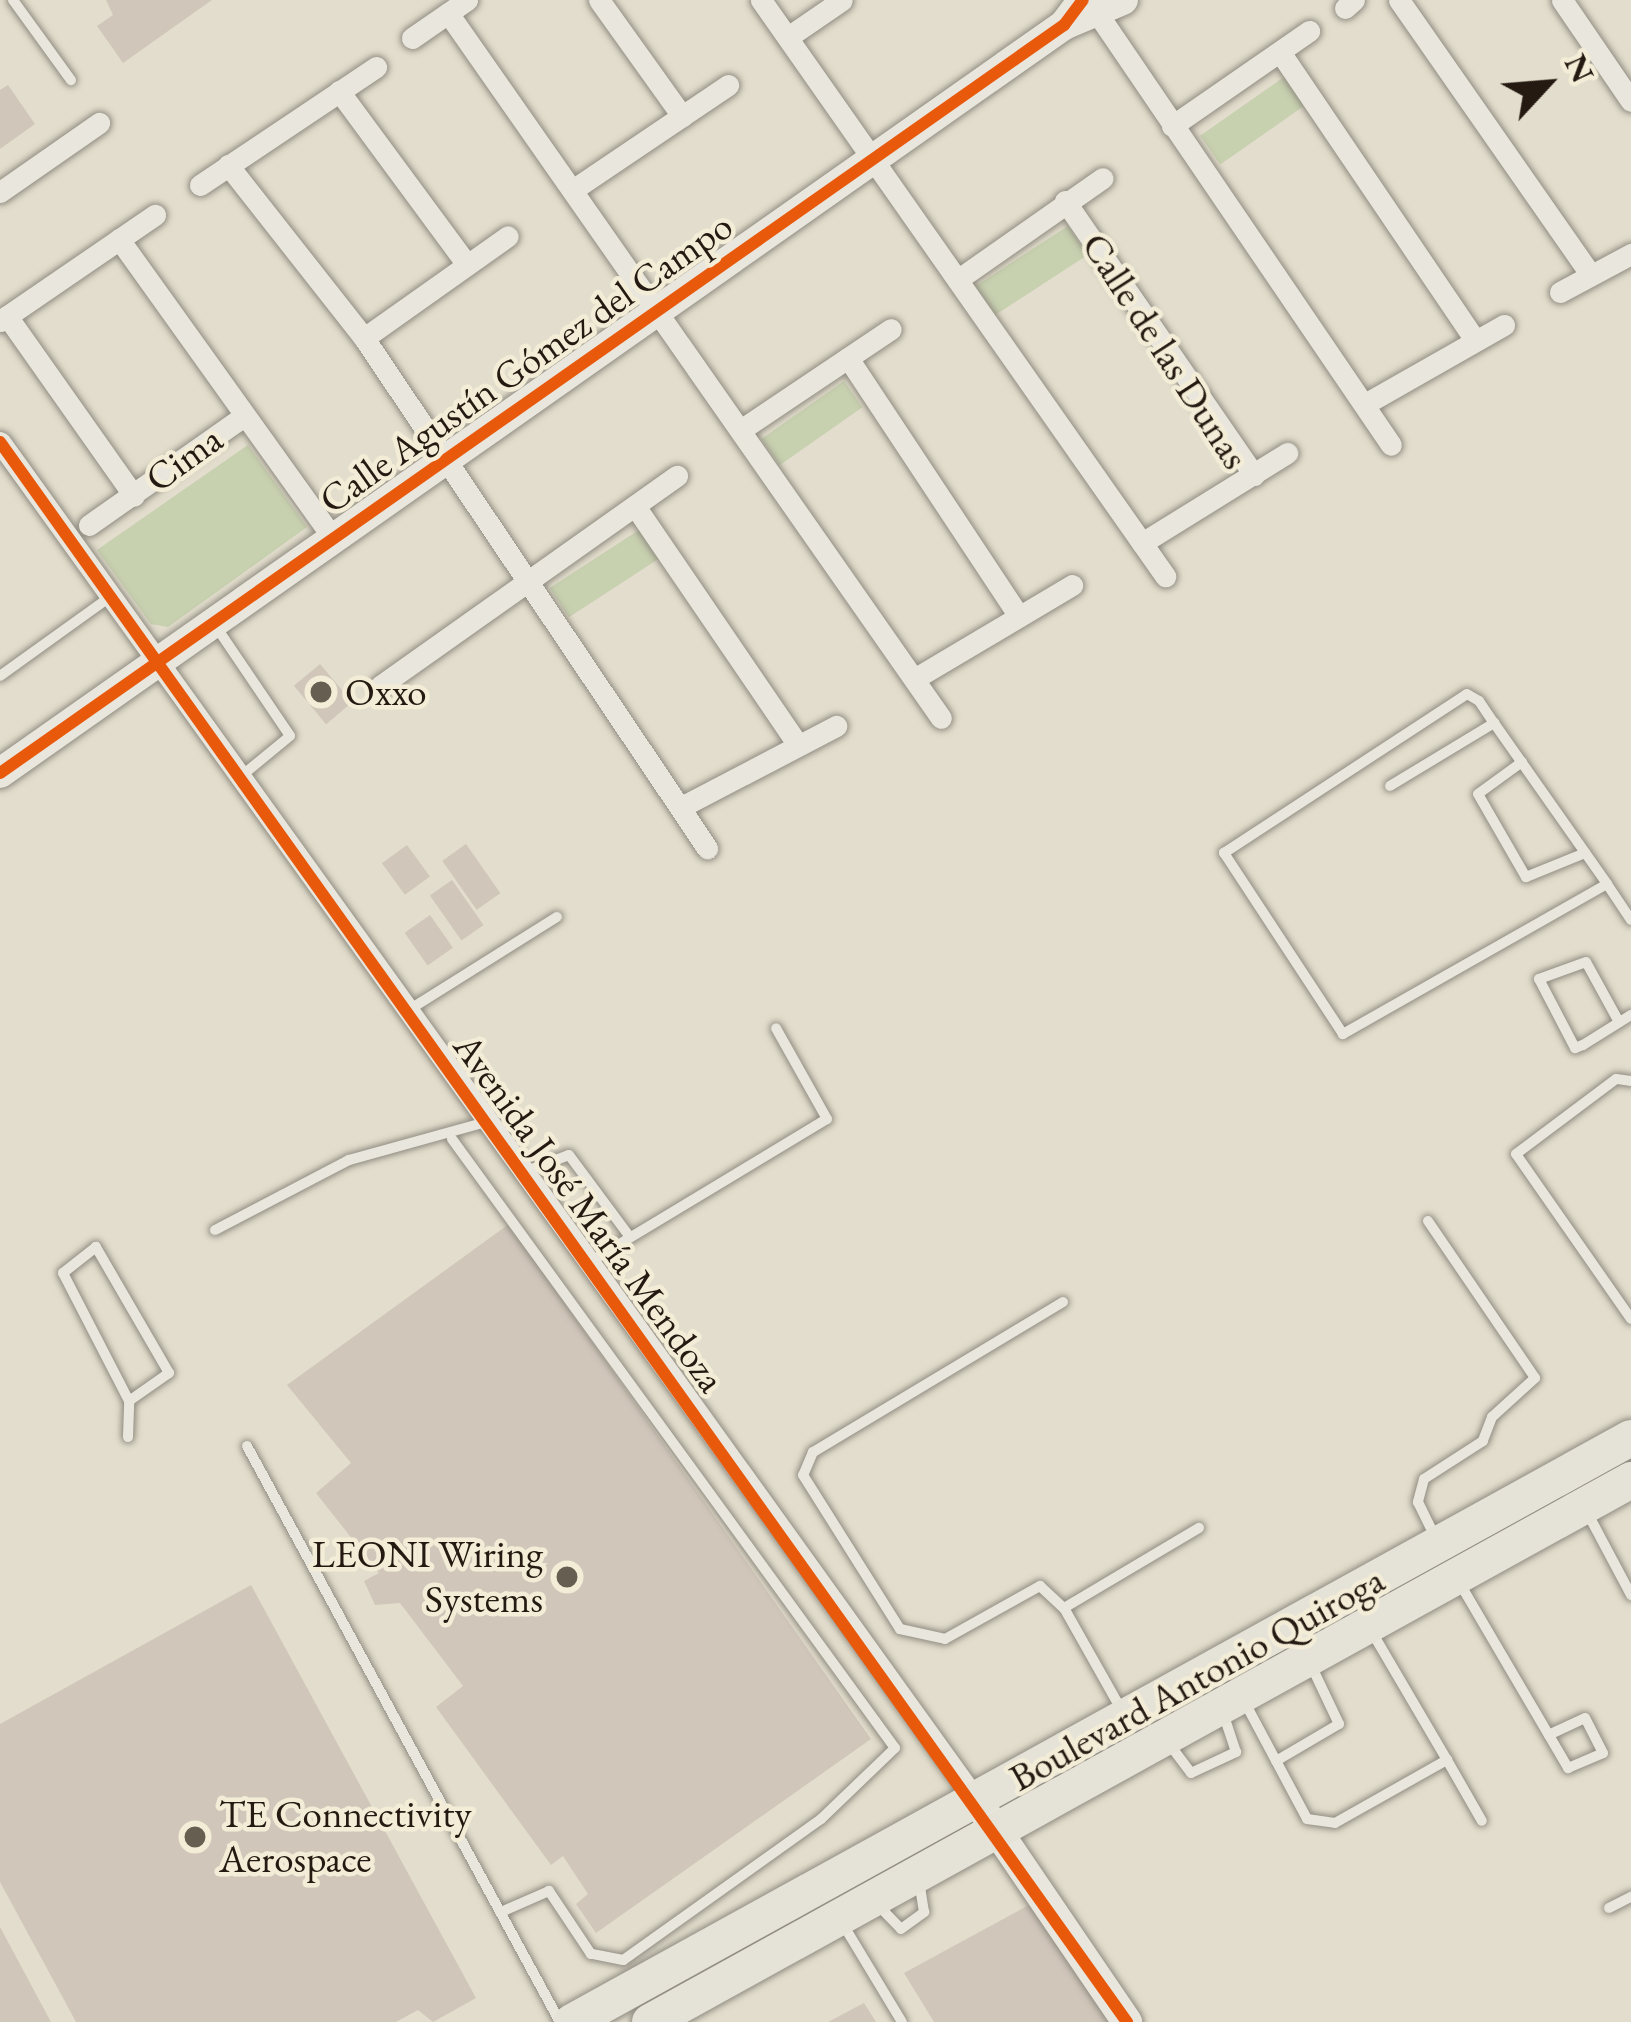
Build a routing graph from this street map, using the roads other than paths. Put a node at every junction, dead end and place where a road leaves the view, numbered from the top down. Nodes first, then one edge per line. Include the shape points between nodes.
1 (13, 0) edge
2 (599, 0) edge
3 (761, 0) edge
4 (842, 0) edge
5 (1399, 0) edge
6 (1562, 0) edge
7 (1098, 4) edge
8 (457, 7) edge
9 (1309, 31) dead end
10 (788, 37) junction
11 (412, 38) dead end
12 (1280, 52) junction
13 (376, 67) dead end
14 (71, 80) dead end
15 (728, 86) dead end
16 (339, 91) junction
17 (1631, 101) edge
18 (682, 116) junction
19 (99, 123) dead end
20 (1172, 126) junction
21 (872, 158) junction
22 (228, 165) junction
23 (1102, 178) dead end
24 (200, 184) dead end
25 (574, 189) junction
26 (0, 192) edge
27 (1066, 201) junction
28 (155, 215) dead end
29 (508, 236) dead end
30 (119, 239) junction
31 (1631, 254) edge
32 (466, 263) junction
33 (1591, 275) junction
34 (959, 278) junction
35 (1560, 292) dead end
36 (657, 305) junction
37 (4, 318) edge
38 (1504, 325) dead end
39 (891, 329) dead end
40 (364, 338) junction
41 (1475, 340) junction
42 (848, 358) junction
43 (1365, 404) junction
44 (244, 416) junction
45 (742, 429) junction
46 (0, 442) edge
47 (1391, 445) dead end
48 (1287, 453) dead end
49 (444, 457) junction
50 (7, 460) edge
51 (1254, 475) junction
52 (677, 476) dead end
53 (134, 496) junction
54 (634, 506) junction
55 (88, 525) dead end
56 (332, 537) junction
57 (1142, 544) junction
58 (1165, 576) dead end
59 (529, 580) junction
60 (1072, 585) dead end
61 (110, 598) junction
62 (1019, 616) junction
63 (212, 620) junction
64 (155, 662) junction
65 (0, 676) edge
66 (914, 679) junction
67 (380, 686) dead end
68 (941, 718) dead end
69 (1494, 723) junction
70 (836, 726) dead end
71 (798, 745) junction
72 (1522, 762) junction
73 (0, 772) edge
74 (239, 778) junction
75 (1390, 786) dead end
76 (683, 806) junction
77 (707, 848) dead end
78 (1585, 853) junction
79 (1607, 884) junction
80 (557, 917) dead end
81 (1631, 920) edge
82 (406, 1011) junction
83 (1631, 1015) edge
84 (1619, 1022) junction
85 (776, 1028) dead end
86 (1631, 1081) edge
87 (486, 1122) junction
88 (452, 1139) junction
89 (523, 1172) junction
90 (1428, 1221) dead end
91 (214, 1230) dead end
92 (630, 1237) junction
93 (588, 1263) junction
94 (1064, 1302) dead end
95 (1631, 1319) edge
96 (129, 1401) junction
97 (128, 1437) dead end
98 (1631, 1438) edge
99 (247, 1446) dead end
100 (1631, 1480) edge
101 (1583, 1506) junction
102 (1199, 1528) dead end
103 (1438, 1544) junction
104 (1456, 1577) junction
105 (1631, 1595) edge
106 (1064, 1608) junction
107 (1369, 1626) junction
108 (1308, 1659) junction
109 (1231, 1702) junction
110 (1126, 1720) junction
111 (1549, 1735) junction
112 (1447, 1760) junction
113 (1276, 1761) junction
114 (987, 1817) junction
115 (1482, 1821) dead end
116 (1631, 1897) edge
117 (1609, 1908) dead end
118 (501, 1912) junction
119 (839, 1918) junction
120 (560, 2022) edge
121 (572, 2022) edge
122 (650, 2022) edge
123 (902, 2022) edge
124 (1127, 2022) edge

1 - 14 lane
2 - 18 street
3 - 10 street
4 - 10 street
5 - 33 street
6 - 17 street
7 - 20 street
7 - 21 street, Calle Agustín Gómez del Campo
8 - 11 street
8 - 25 street
9 - 12 street
10 - 21 street
12 - 20 street
12 - 41 street
13 - 16 street
15 - 18 street
16 - 22 street
16 - 32 street
18 - 25 street
19 - 26 street
20 - 43 street
21 - 34 street
21 - 36 street, Calle Agustín Gómez del Campo
22 - 24 street
22 - 40 street
23 - 27 street
25 - 36 street
27 - 34 street, Calle de las Dunas
27 - 51 street, Calle de las Dunas
28 - 30 street
29 - 32 street
30 - 37 street, Cima
30 - 44 street, Cima
31 - 33 street
32 - 40 street
33 - 35 street
34 - 57 street
36 - 45 street
36 - 49 street, Calle Agustín Gómez del Campo
37 - 53 street, Cima
38 - 41 street
39 - 42 street
40 - 49 street
41 - 43 street
42 - 45 street
42 - 62 street
43 - 47 street
44 - 53 street, Cima
44 - 56 street
45 - 66 street
46 - 50 street, Avenida José María Mendoza
48 - 51 street
49 - 56 street, Calle Agustín Gómez del Campo
49 - 59 street
50 - 61 street, Avenida José María Mendoza
51 - 57 street, Calle de las Dunas
52 - 54 street
53 - 55 street
54 - 59 street
54 - 71 street
56 - 63 street, Calle Agustín Gómez del Campo
57 - 58 street
59 - 67 street
59 - 76 street
60 - 62 street
61 - 64 street, Avenida José María Mendoza
61 - 65 lane
62 - 66 street
63 - 64 street, Calle Agustín Gómez del Campo
63 - 74 lane via 290,736
64 - 73 street, Calle Agustín Gómez del Campo
64 - 74 street, Avenida José María Mendoza
66 - 68 street
69 - 72 lane
69 - 75 lane
69 - 79 lane via 1479,700 1460,696 1224,853 1338,1030
70 - 71 street
71 - 76 street
72 - 78 lane
72 - 78 lane via 1478,794 1526,877
74 - 82 street, Avenida José María Mendoza
76 - 77 street
78 - 79 lane
79 - 81 lane
80 - 82 lane
82 - 87 street, Avenida José María Mendoza
83 - 84 lane
84 - 84 lane via 1586,962 1539,979 1568,1044
85 - 92 lane via 827,1119
86 - 95 lane via 1616,1079 1516,1154
87 - 88 lane
87 - 89 street, Avenida José María Mendoza
88 - 91 lane via 349,1160
88 - 118 lane via 895,1748 821,1819 623,1960 590,1954 549,1891
89 - 92 lane via 569,1155
89 - 93 street, Avenida José María Mendoza
90 - 103 lane via 1535,1378 1492,1417 1483,1441 1418,1490
92 - 93 lane
93 - 114 street, Avenida José María Mendoza
94 - 106 lane via 813,1452 803,1475 900,1629 945,1640 1040,1586
96 - 96 lane via 63,1273 96,1247 169,1373
96 - 97 lane
98 - 103 main road, Boulevard Antonio Quiroga
99 - 118 lane
100 - 101 main road, Boulevard Antonio Quiroga
101 - 104 main road, Boulevard Antonio Quiroga
101 - 105 lane
102 - 106 lane
103 - 110 main road, Boulevard Antonio Quiroga
104 - 107 main road, Boulevard Antonio Quiroga
104 - 111 lane
106 - 110 lane
107 - 108 main road, Boulevard Antonio Quiroga
107 - 112 lane
108 - 109 main road, Boulevard Antonio Quiroga
108 - 113 lane via 1339,1724
109 - 113 lane
109 - 114 main road, Boulevard Antonio Quiroga
110 - 114 main road, Boulevard Antonio Quiroga
111 - 111 lane via 1578,1770 1605,1746 1577,1719
112 - 113 lane via 1321,1826
112 - 115 lane
114 - 119 main road, Boulevard Antonio Quiroga via 918,1876
114 - 121 main road, Boulevard Antonio Quiroga
114 - 124 street, Avenida José María Mendoza
116 - 117 lane
118 - 120 lane
119 - 122 main road, Boulevard Antonio Quiroga
119 - 123 lane

